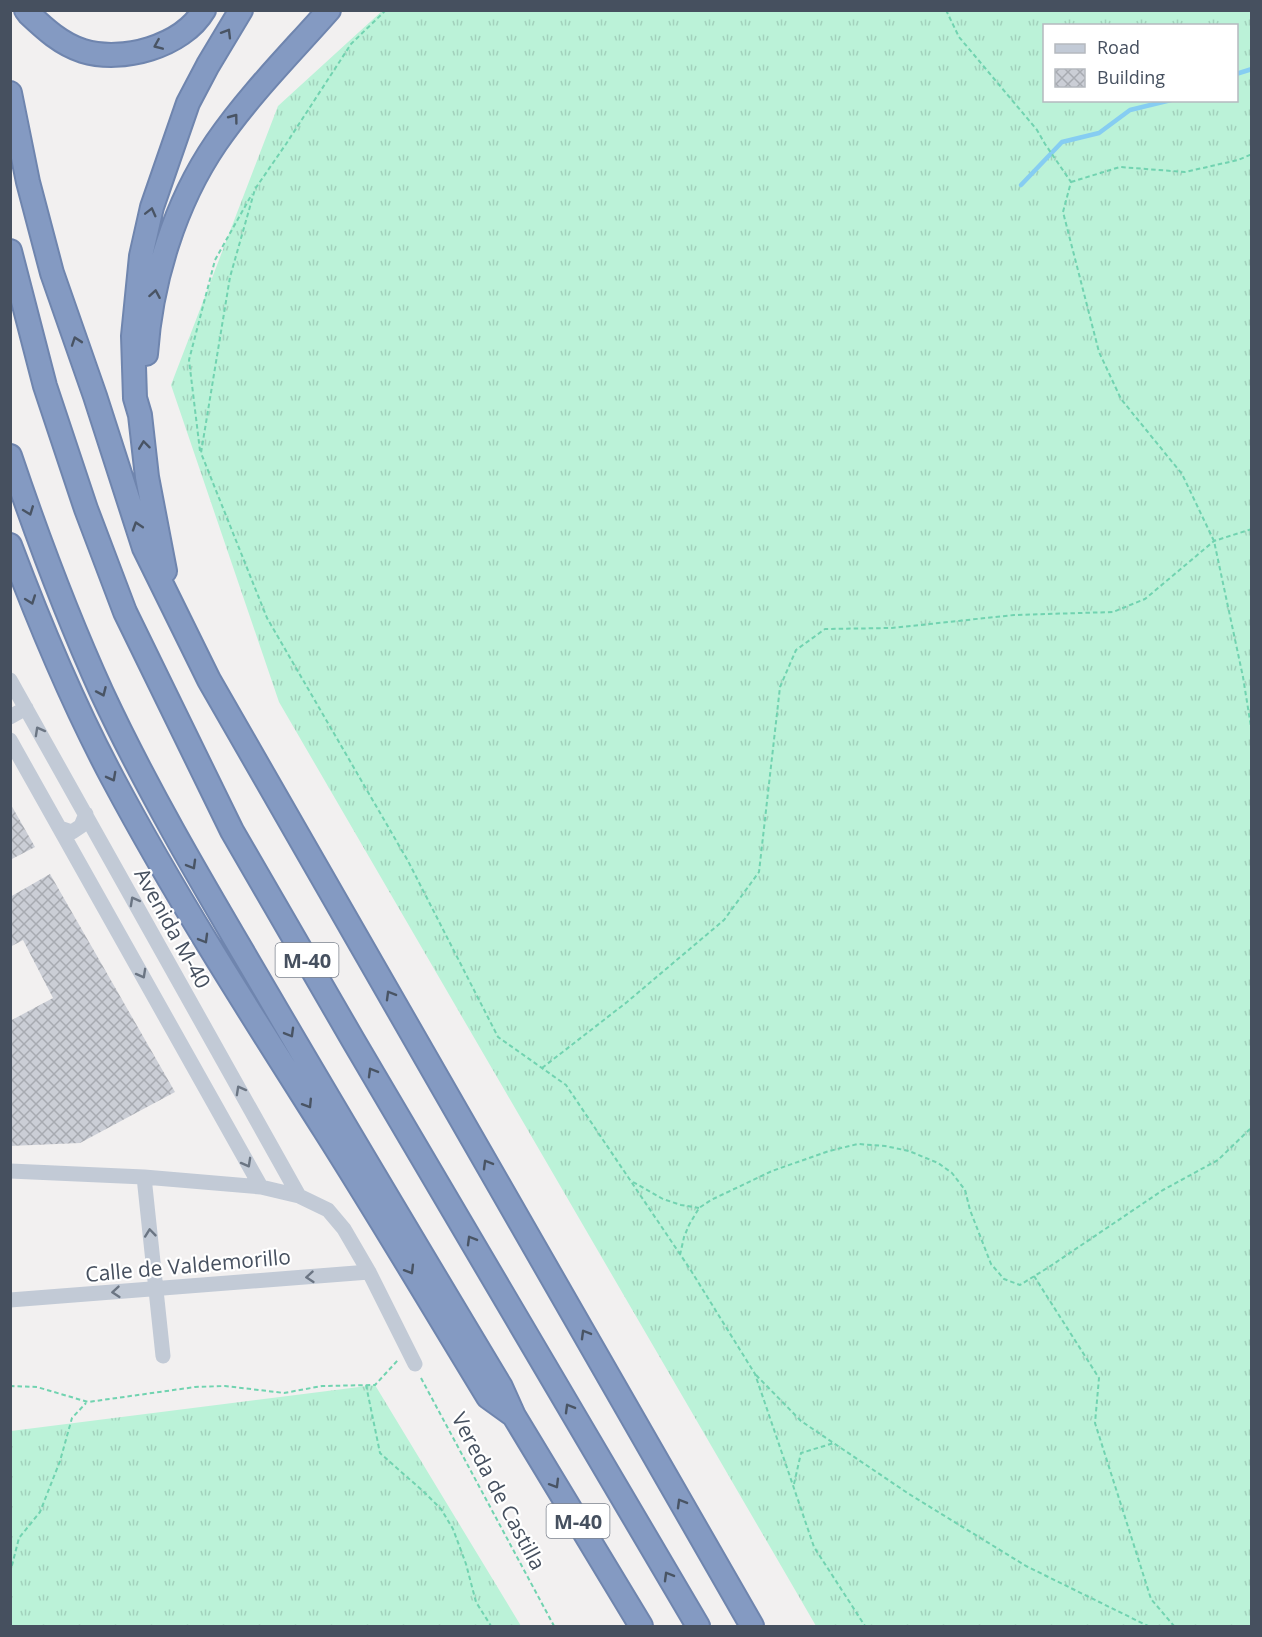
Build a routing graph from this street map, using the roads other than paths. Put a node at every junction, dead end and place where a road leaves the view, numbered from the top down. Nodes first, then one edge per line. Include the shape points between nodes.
1 (26, 10) edge
2 (204, 10) edge
3 (241, 10) edge
4 (329, 10) edge
5 (10, 93) edge
6 (10, 251) edge
7 (140, 415) junction
8 (10, 456) edge
9 (10, 545) edge
10 (170, 599) junction
11 (10, 680) edge
12 (26, 708) junction
13 (10, 717) edge
14 (10, 740) edge
15 (86, 814) junction
16 (60, 828) junction
17 (10, 1171) edge
18 (144, 1177) junction
19 (261, 1187) junction
20 (299, 1196) junction
21 (369, 1272) junction
22 (156, 1289) junction
23 (10, 1300) edge
24 (163, 1356) dead end
25 (416, 1367) road end
26 (514, 1416) junction
27 (640, 1626) edge
28 (698, 1626) edge
29 (752, 1626) edge

2 -> 1 highway via 199,19 175,38 143,51 111,56 82,51 56,38
7 -> 3 highway via 135,398 133,336 141,256 152,207 188,103
7 -> 4 highway via 161,262 188,192 215,144 242,108
10 -> 5 highway via 144,548 52,273
28 -> 6 highway, M-40 via 232,831 125,612 45,386
10 -> 7 highway via 147,477
8 -> 26 highway, M-40 via 102,692 177,841 501,1387
9 -> 26 highway via 34,609 94,741 209,948 488,1397
29 -> 10 highway via 209,680
11 - 12 street, Avenida M-40
12 - 13 street
15 -> 12 street, Avenida M-40
14 - 16 street
15 - 16 street via 72,832
20 -> 15 street, Avenida M-40
16 -> 19 street
17 - 18 street
18 - 19 street
22 -> 18 street
19 - 20 street
20 - 21 street via 328,1210
21 -> 22 street, Calle de Valdemorillo
21 - 25 street
22 -> 23 street, Calle de Valdemorillo
22 - 24 street
26 -> 27 highway, M-40

